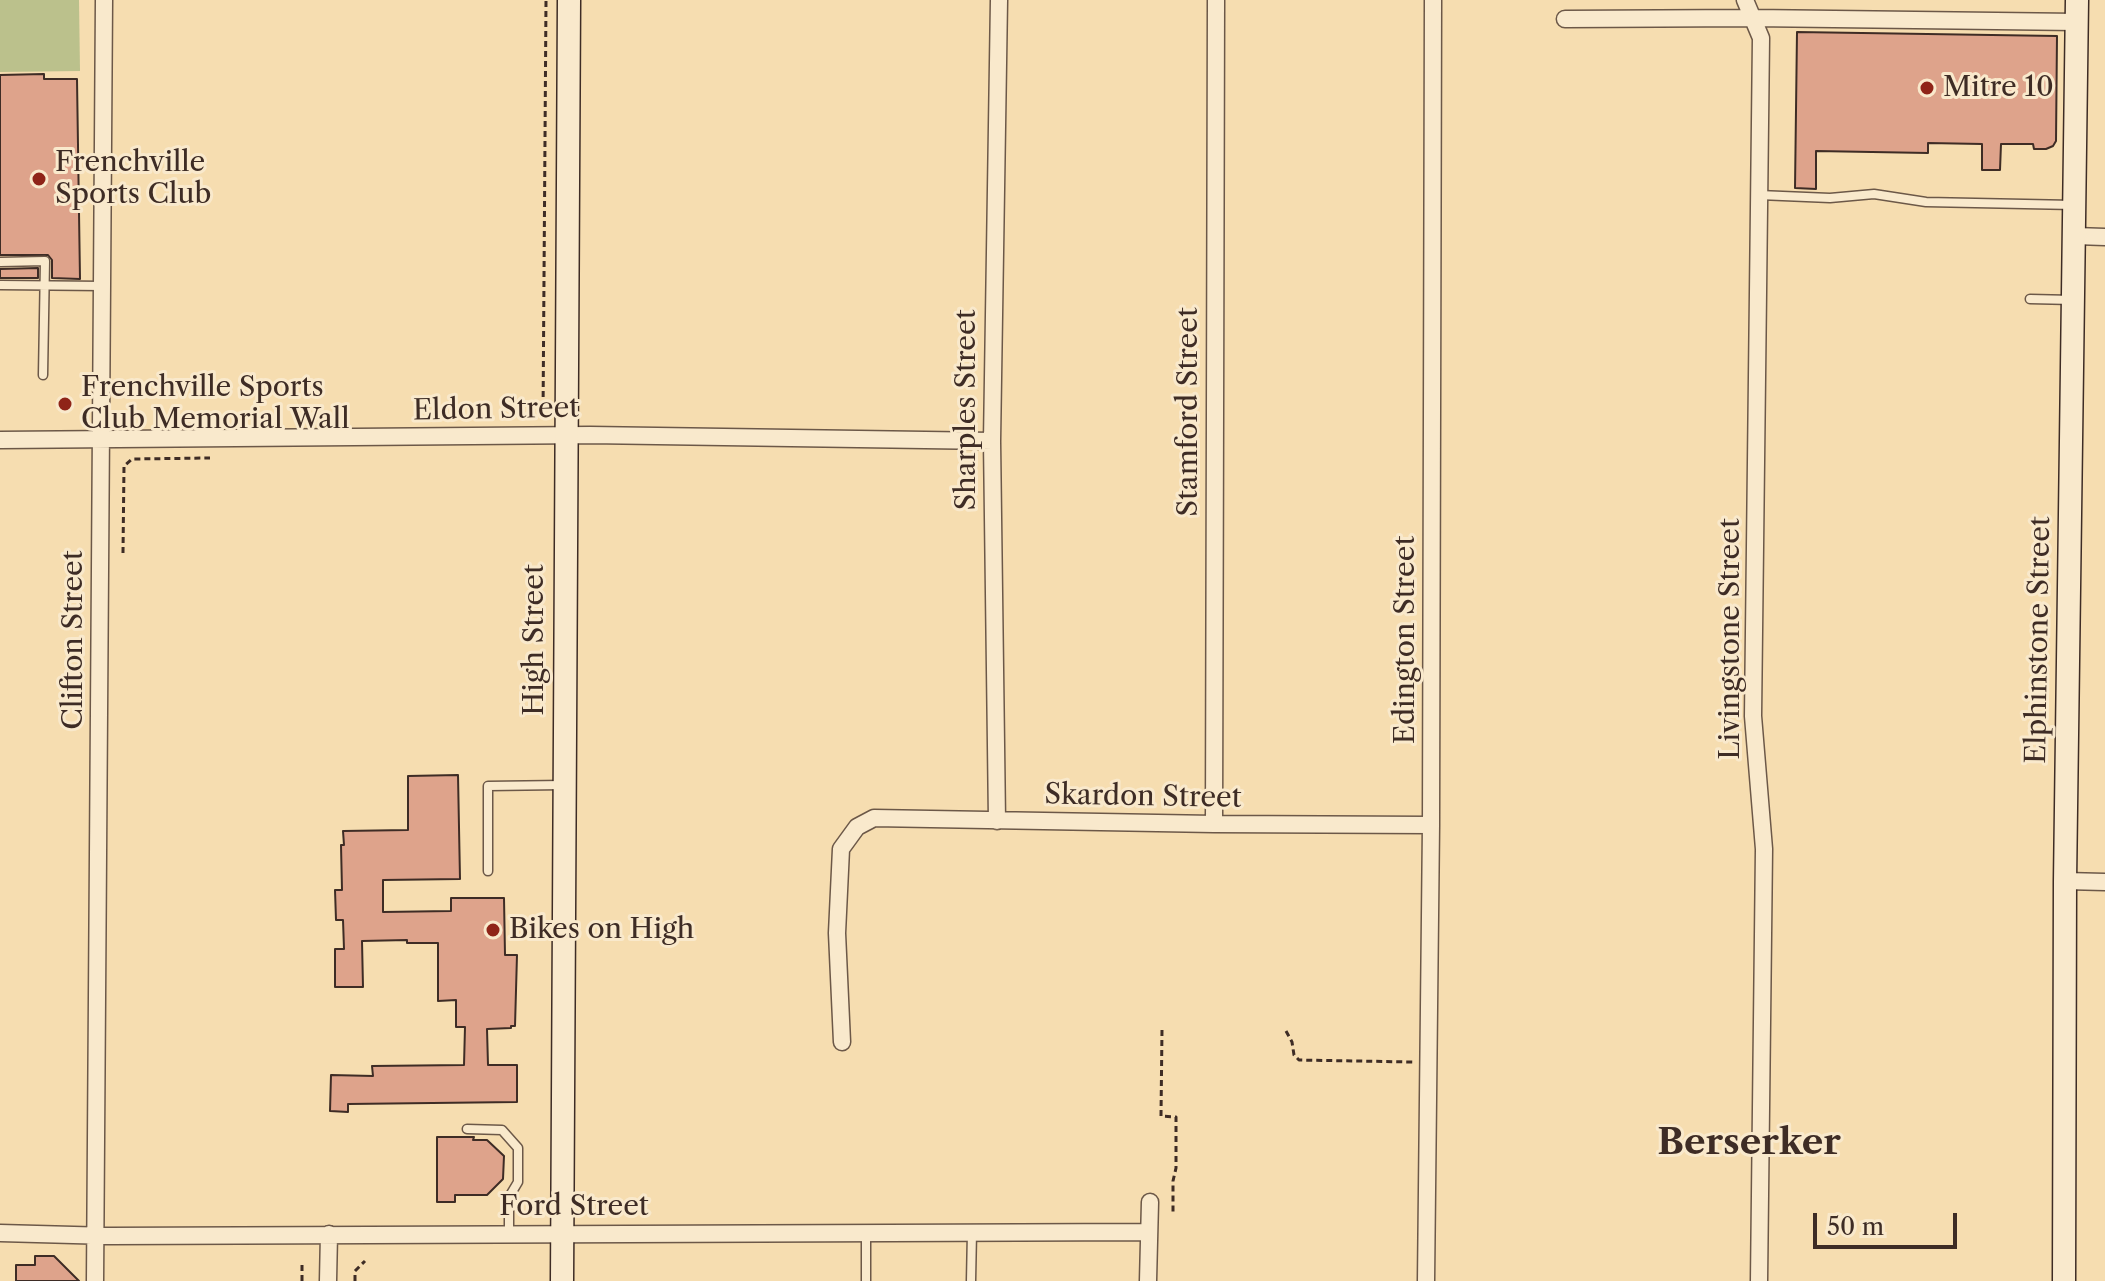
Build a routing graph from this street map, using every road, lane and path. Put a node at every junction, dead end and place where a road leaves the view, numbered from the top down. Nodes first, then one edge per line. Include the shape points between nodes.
1 (104, 0) edge
2 (546, 0) edge
3 (569, 0) edge
4 (999, 0) edge
5 (1216, 0) edge
6 (1433, 0) edge
7 (1745, 0) edge
8 (2077, 11) edge
9 (1753, 18) junction
10 (1565, 19) dead end
11 (1759, 195) junction
12 (2075, 205) junction
13 (2075, 236) junction
14 (2105, 237) edge
15 (0, 262) edge
16 (0, 285) edge
17 (45, 286) junction
18 (103, 286) junction
19 (2030, 299) dead end
20 (2074, 300) junction
21 (43, 375) dead end
22 (543, 417) dead end
23 (566, 435) junction
24 (102, 439) junction
25 (0, 440) edge
26 (992, 441) junction
27 (210, 458) dead end
28 (123, 553) dead end
29 (564, 785) junction
30 (997, 821) junction
31 (1214, 824) junction
32 (1431, 825) junction
33 (488, 871) dead end
34 (2065, 881) junction
35 (2105, 882) edge
36 (1162, 1030) dead end
37 (1286, 1031) dead end
38 (842, 1042) dead end
39 (1428, 1063) junction
40 (467, 1129) dead end
41 (1150, 1202) dead end
42 (1173, 1212) dead end
43 (972, 1232) junction
44 (1149, 1232) junction
45 (0, 1233) edge
46 (866, 1233) junction
47 (329, 1234) junction
48 (509, 1234) junction
49 (561, 1234) junction
50 (96, 1235) junction
51 (302, 1261) dead end
52 (365, 1261) dead end
53 (95, 1281) edge
54 (302, 1281) edge
55 (328, 1281) edge
56 (355, 1281) edge
57 (562, 1281) edge
58 (866, 1281) edge
59 (971, 1281) edge
60 (1148, 1281) edge
61 (1426, 1281) edge
62 (1759, 1281) edge
63 (2064, 1281) edge

1 - 18 street, Clifton Street
2 - 22 path
3 - 23 main road, High Street
4 - 26 street, Sharples Street
5 - 31 street, Stamford Street
6 - 32 street, Edington Street
7 - 9 street, Livingstone Street
8 - 9 street
8 - 12 main road, Elphinstone Street
9 - 10 street
9 - 11 street, Livingstone Street via 1761,38
11 - 12 lane via 1874,194 1926,202
11 - 62 street, Livingstone Street via 1753,716 1764,849
12 - 13 main road, Elphinstone Street
13 - 14 street
13 - 20 main road, Elphinstone Street
15 - 17 lane via 45,261
16 - 17 lane
17 - 18 lane
17 - 21 lane
18 - 24 street, Clifton Street
19 - 20 lane
20 - 34 main road, Elphinstone Street
23 - 24 street, Eldon Street
23 - 26 street, Eldon Street
23 - 29 main road, High Street
24 - 25 street, Eldon Street
24 - 50 street, Clifton Street
26 - 30 street, Sharples Street
27 - 28 path via 132,459 124,466
29 - 33 lane via 488,786
29 - 49 main road, High Street
30 - 31 street, Skardon Street
30 - 38 street, Skardon Street via 874,818 857,827 841,849 837,933
31 - 32 street, Skardon Street
32 - 39 street, Edington Street
34 - 35 street
34 - 63 main road, Elphinstone Street
36 - 42 path via 1161,1116 1176,1117
37 - 39 path via 1299,1060
39 - 61 street, Edington Street
40 - 48 lane via 502,1130 518,1148
41 - 44 street
43 - 44 street, Ford Street
43 - 46 street, Ford Street
43 - 59 lane
44 - 60 street
45 - 50 street, Ford Street
46 - 49 street, Ford Street
46 - 58 lane
47 - 48 street, Ford Street
47 - 50 street, Ford Street
47 - 55 street
48 - 49 street, Ford Street
49 - 57 main road, High Street
50 - 53 street, Clifton Street
51 - 54 path
52 - 56 path via 355,1271

